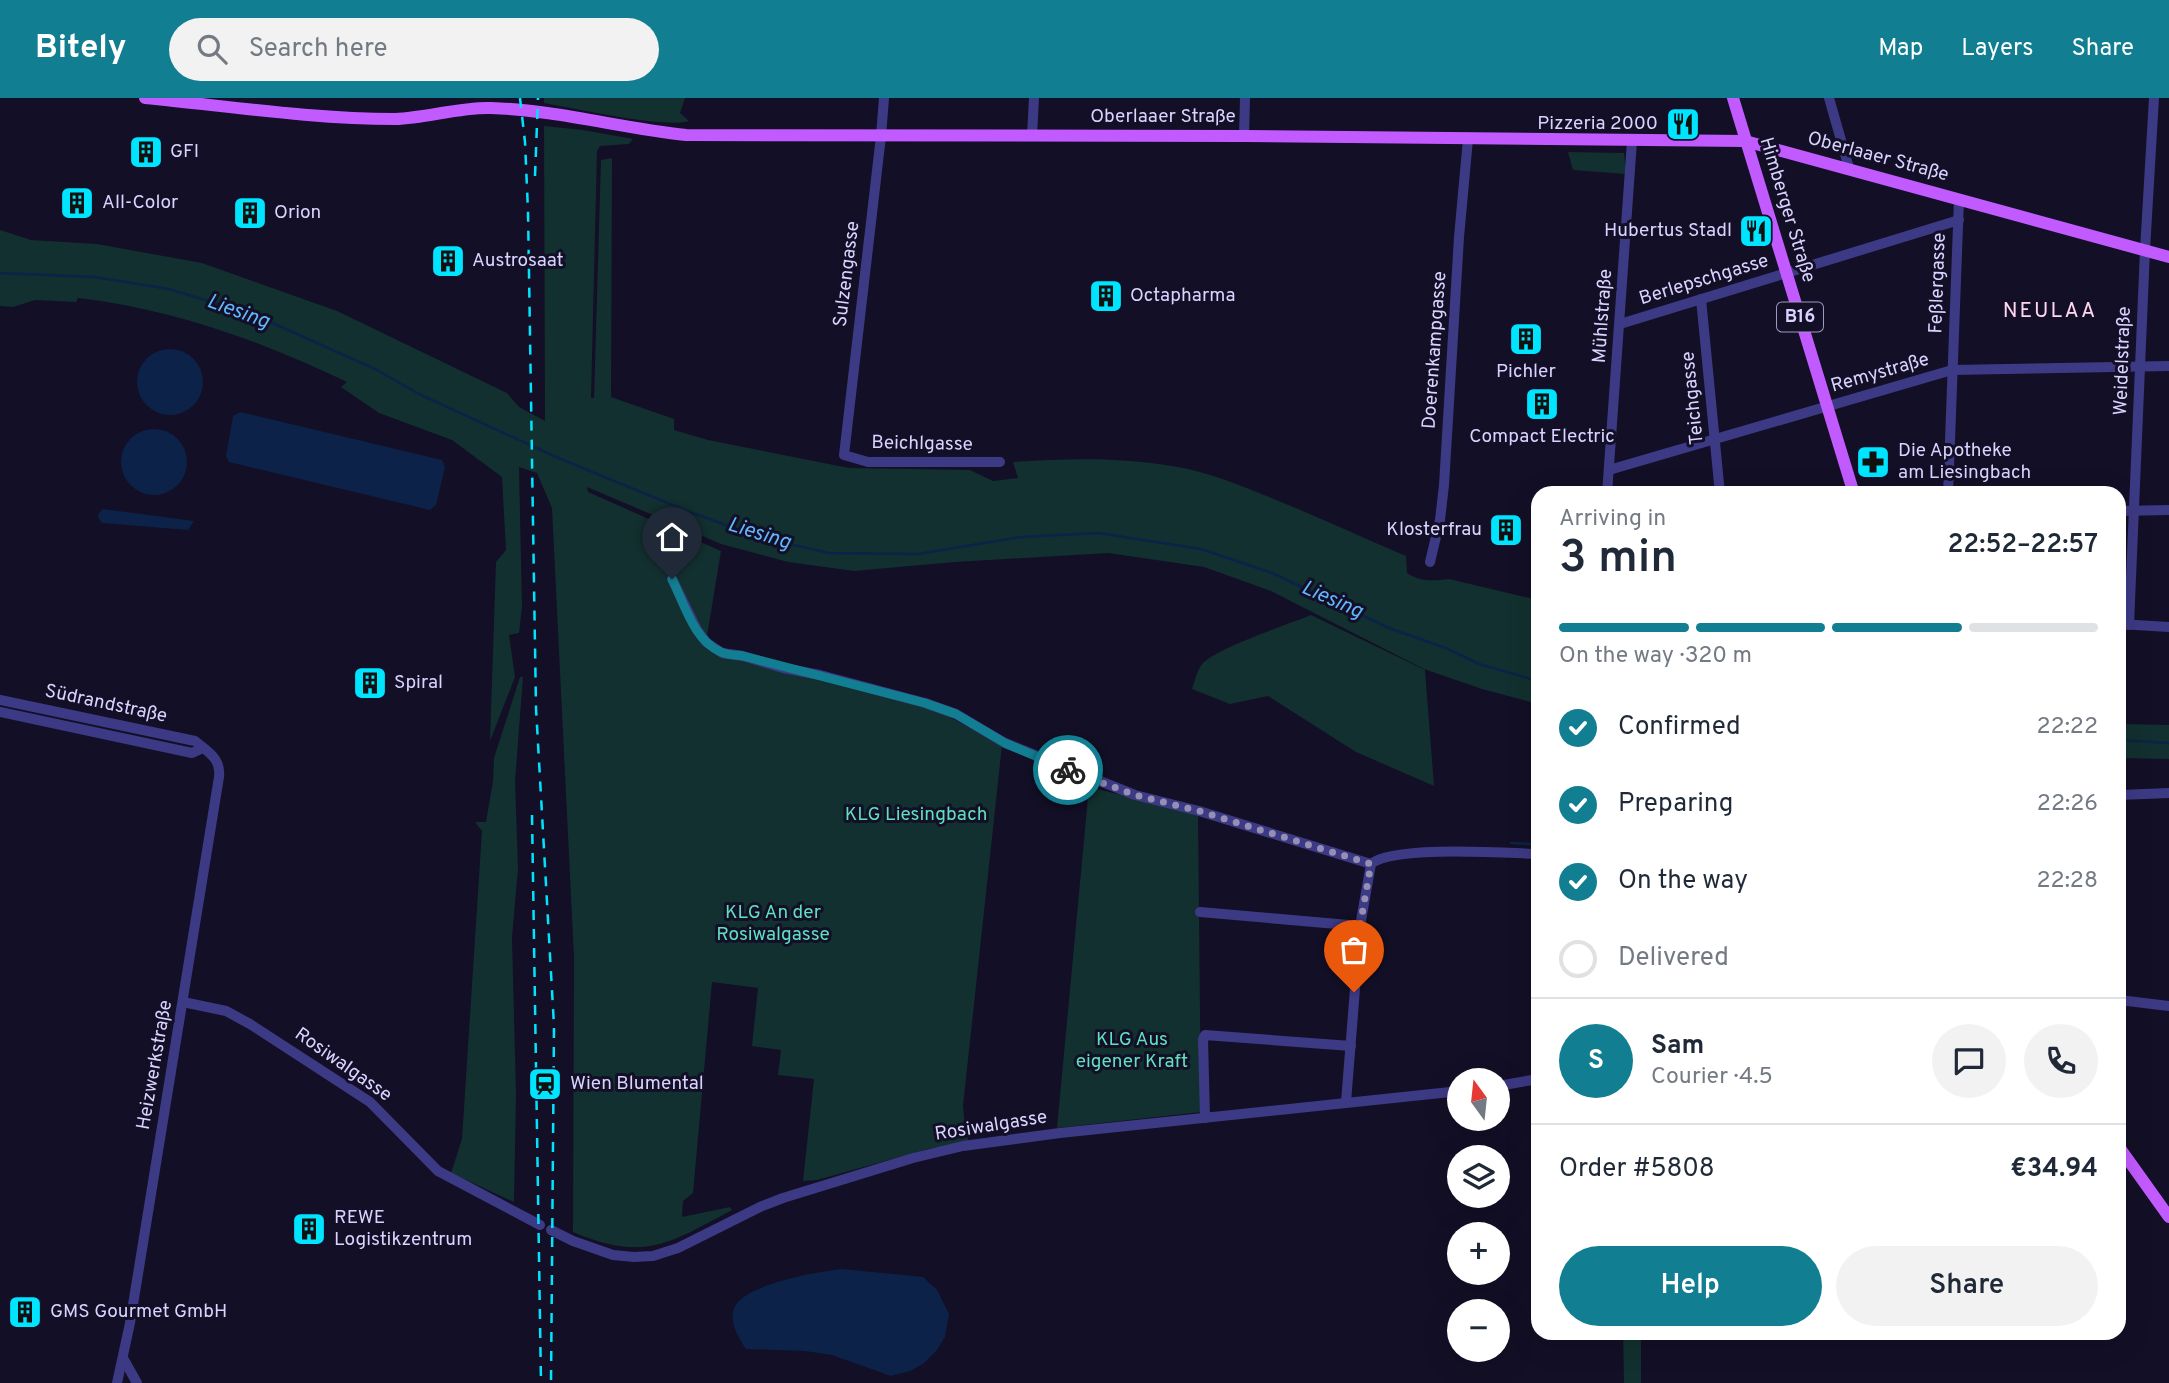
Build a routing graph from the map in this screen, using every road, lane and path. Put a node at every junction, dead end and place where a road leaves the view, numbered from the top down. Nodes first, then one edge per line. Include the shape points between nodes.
1 (145, 98) edge
2 (884, 98) edge
3 (1034, 98) edge
4 (1245, 98) edge
5 (1733, 98) edge
6 (1829, 98) edge
7 (2154, 98) edge
8 (881, 136) junction
9 (1032, 136) junction
10 (1244, 136) junction
11 (1468, 139) junction
12 (1632, 141) junction
13 (1745, 141) junction
14 (1849, 168) junction
15 (1959, 200) junction
16 (1958, 220) junction
17 (2145, 250) junction
18 (2169, 257) edge
19 (1786, 272) junction
20 (1700, 299) junction
21 (1620, 324) junction
22 (2141, 366) junction
23 (2169, 366) edge
24 (1952, 370) junction
25 (1828, 406) junction
26 (1715, 440) junction
27 (844, 455) joint
28 (1000, 462) dead end
29 (1609, 470) junction
30 (1608, 486) edge
31 (1719, 486) edge
32 (1852, 486) edge
33 (1948, 486) edge
34 (2169, 510) edge
35 (2126, 511) edge
36 (2133, 511) junction
37 (1430, 562) dead end
38 (672, 579) dead end
39 (2126, 599) edge
40 (2126, 624) edge
41 (2169, 626) edge
42 (0, 700) edge
43 (0, 712) edge
44 (202, 748) junction
45 (212, 754) joint
46 (2169, 793) edge
47 (2126, 795) edge
48 (1531, 854) edge
49 (1371, 864) junction
50 (1200, 912) dead end
51 (1360, 926) junction
52 (2126, 1001) edge
53 (183, 1002) junction
54 (2169, 1006) edge
55 (1351, 1046) junction
56 (1531, 1080) edge
57 (1510, 1084) edge
58 (1447, 1092) edge
59 (1346, 1102) junction
60 (1205, 1118) junction
61 (2126, 1157) edge
62 (2169, 1217) edge
63 (540, 1225) dead end
64 (551, 1230) dead end
65 (123, 1358) junction
66 (117, 1383) edge
67 (136, 1383) edge

1 - 8 main road, Oberlaaer Straße via 397,119 489,108 686,135
2 - 8 street, Sulzengasse
3 - 9 street
4 - 10 street
5 - 13 main road, Himberger Straße / B16
6 - 14 street
7 - 17 street, Weidelstraße
8 - 9 main road, Oberlaaer Straße
8 - 27 street, Sulzengasse
9 - 10 main road, Oberlaaer Straße
10 - 11 main road, Oberlaaer Straße
11 - 12 main road, Oberlaaer Straße
11 - 37 street, Doerenkampgasse via 1444,485
12 - 13 main road, Oberlaaer Straße
12 - 21 street, Mühlstraße
13 - 14 main road, Oberlaaer Straße
13 - 19 main road, Himberger Straße / B16
14 - 15 main road, Oberlaaer Straße
15 - 16 street, Feßlergasse
15 - 17 main road, Oberlaaer Straße
16 - 19 street, Berlepschgasse
16 - 24 street, Feßlergasse
17 - 18 main road, Oberlaaer Straße
17 - 22 street, Weidelstraße
19 - 20 street, Berlepschgasse
19 - 25 main road, Himberger Straße / B16
20 - 21 street, Berlepschgasse
20 - 26 street, Teichgasse
21 - 29 street, Mühlstraße
22 - 23 street, Remystraße
22 - 24 street, Remystraße
22 - 36 street, Weidelstraße
24 - 25 street, Remystraße
24 - 33 street, Feßlergasse
25 - 26 street, Remystraße
25 - 32 main road, Himberger Straße / B16
26 - 29 street, Remystraße
26 - 31 street, Teichgasse
27 - 28 street, Beichlgasse via 868,462
29 - 30 street, Mühlstraße
34 - 36 street
35 - 36 street
36 - 39 street, Weidelstraße
38 - 49 street via 697,630 722,653 925,703 956,714 1005,743 1135,795
40 - 41 street
42 - 44 street, Südrandstraße via 195,741
43 - 44 street, Südrandstraße via 192,753
44 - 45 street, Südrandstraße
45 - 53 street, Heizwerkstraße via 219,777
46 - 47 street
48 - 49 street via 1391,855
49 - 51 street
50 - 51 street
51 - 55 street
52 - 54 street
53 - 63 street, Rosiwalgasse via 226,1012 250,1024 369,1102 438,1171
53 - 65 street, Heizwerkstraße
55 - 59 street
55 - 60 street via 1205,1035
56 - 57 street
58 - 59 street, Rosiwalgasse
59 - 60 street, Rosiwalgasse
60 - 64 street, Rosiwalgasse via 1037,1135 928,1154 769,1203 653,1256 613,1255
61 - 62 main road
65 - 66 street, Heizwerkstraße
65 - 67 street

